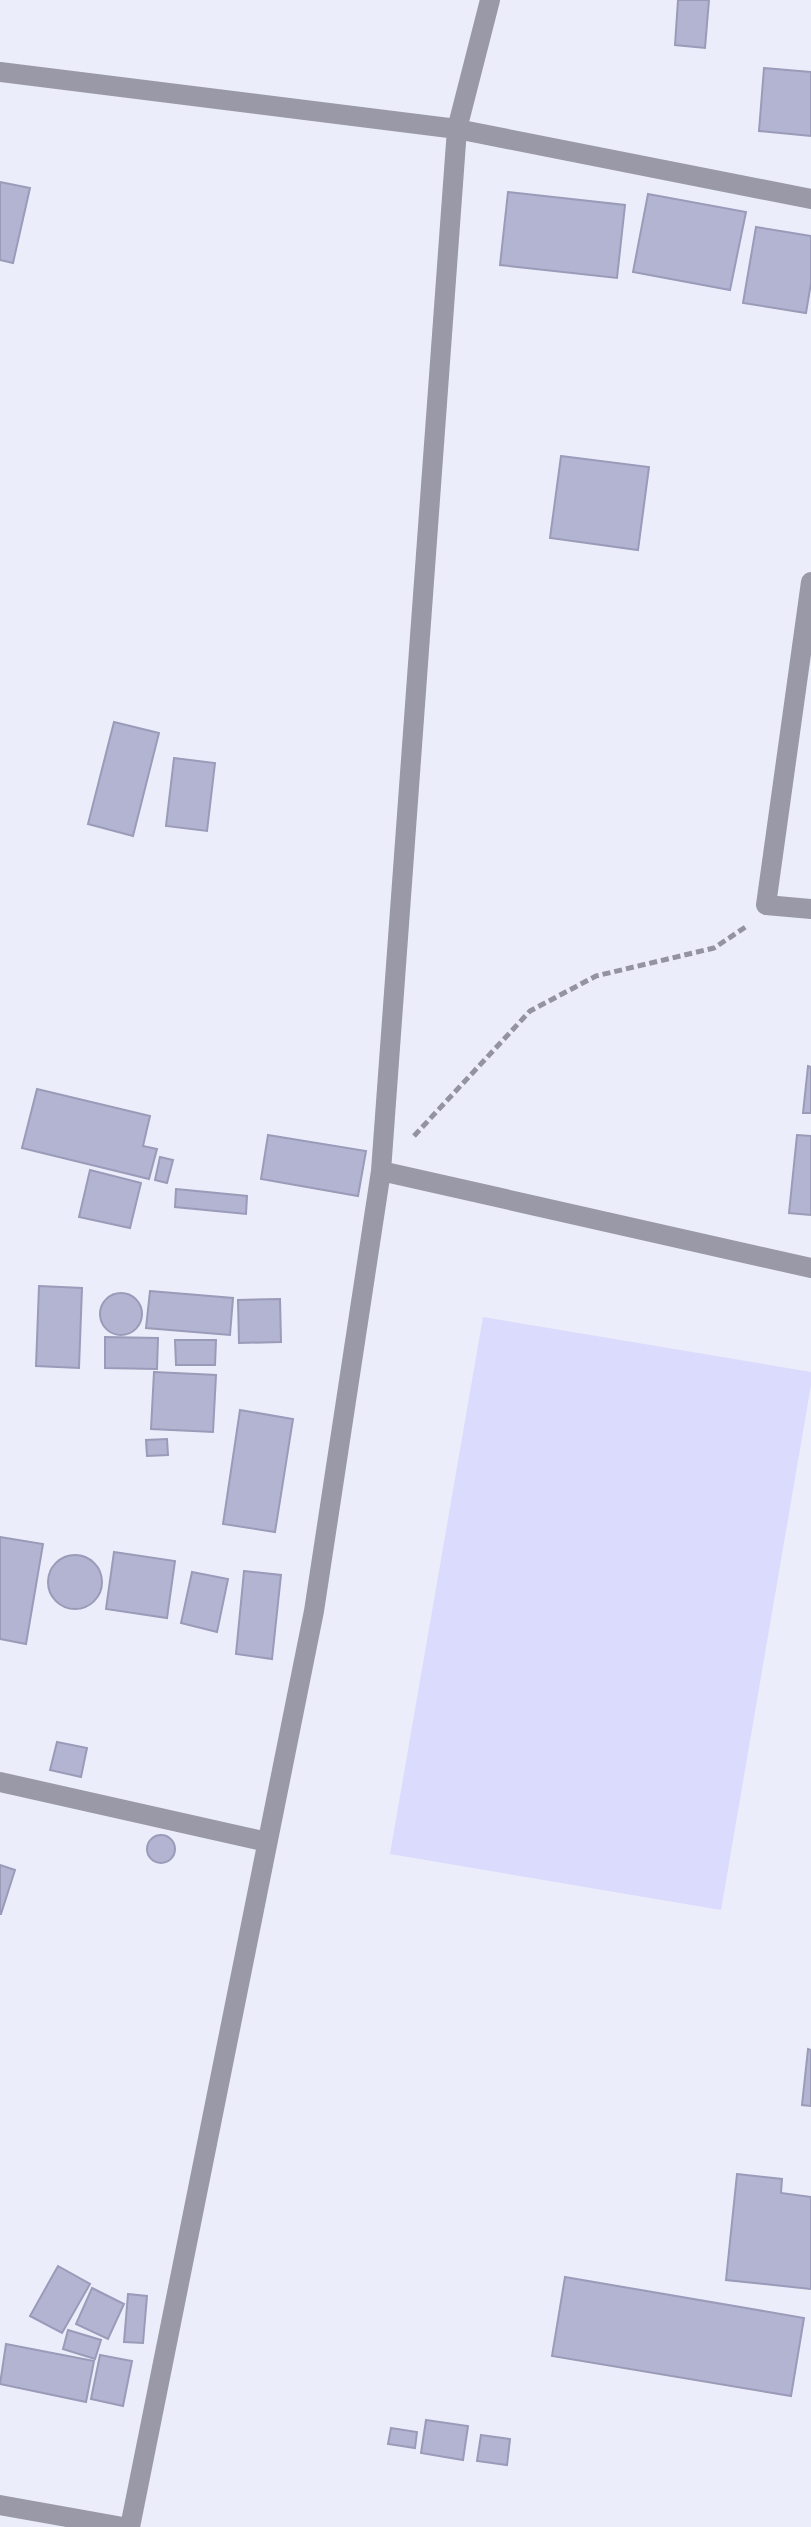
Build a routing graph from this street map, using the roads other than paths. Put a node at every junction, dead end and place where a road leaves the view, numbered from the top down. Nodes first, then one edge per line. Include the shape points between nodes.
1 (490, 0) edge
2 (0, 72) edge
3 (457, 129) junction
4 (811, 199) edge
5 (811, 582) edge
6 (811, 909) edge
7 (381, 1171) junction
8 (811, 1268) edge
9 (0, 1782) edge
10 (267, 1842) junction
11 (0, 2505) edge
12 (123, 2527) edge
13 (130, 2527) edge

1 - 3 street
2 - 3 street
3 - 4 street
3 - 7 street
5 - 6 street via 766,905
7 - 8 street
7 - 10 street via 314,1611
9 - 10 street
10 - 13 street
11 - 12 street

